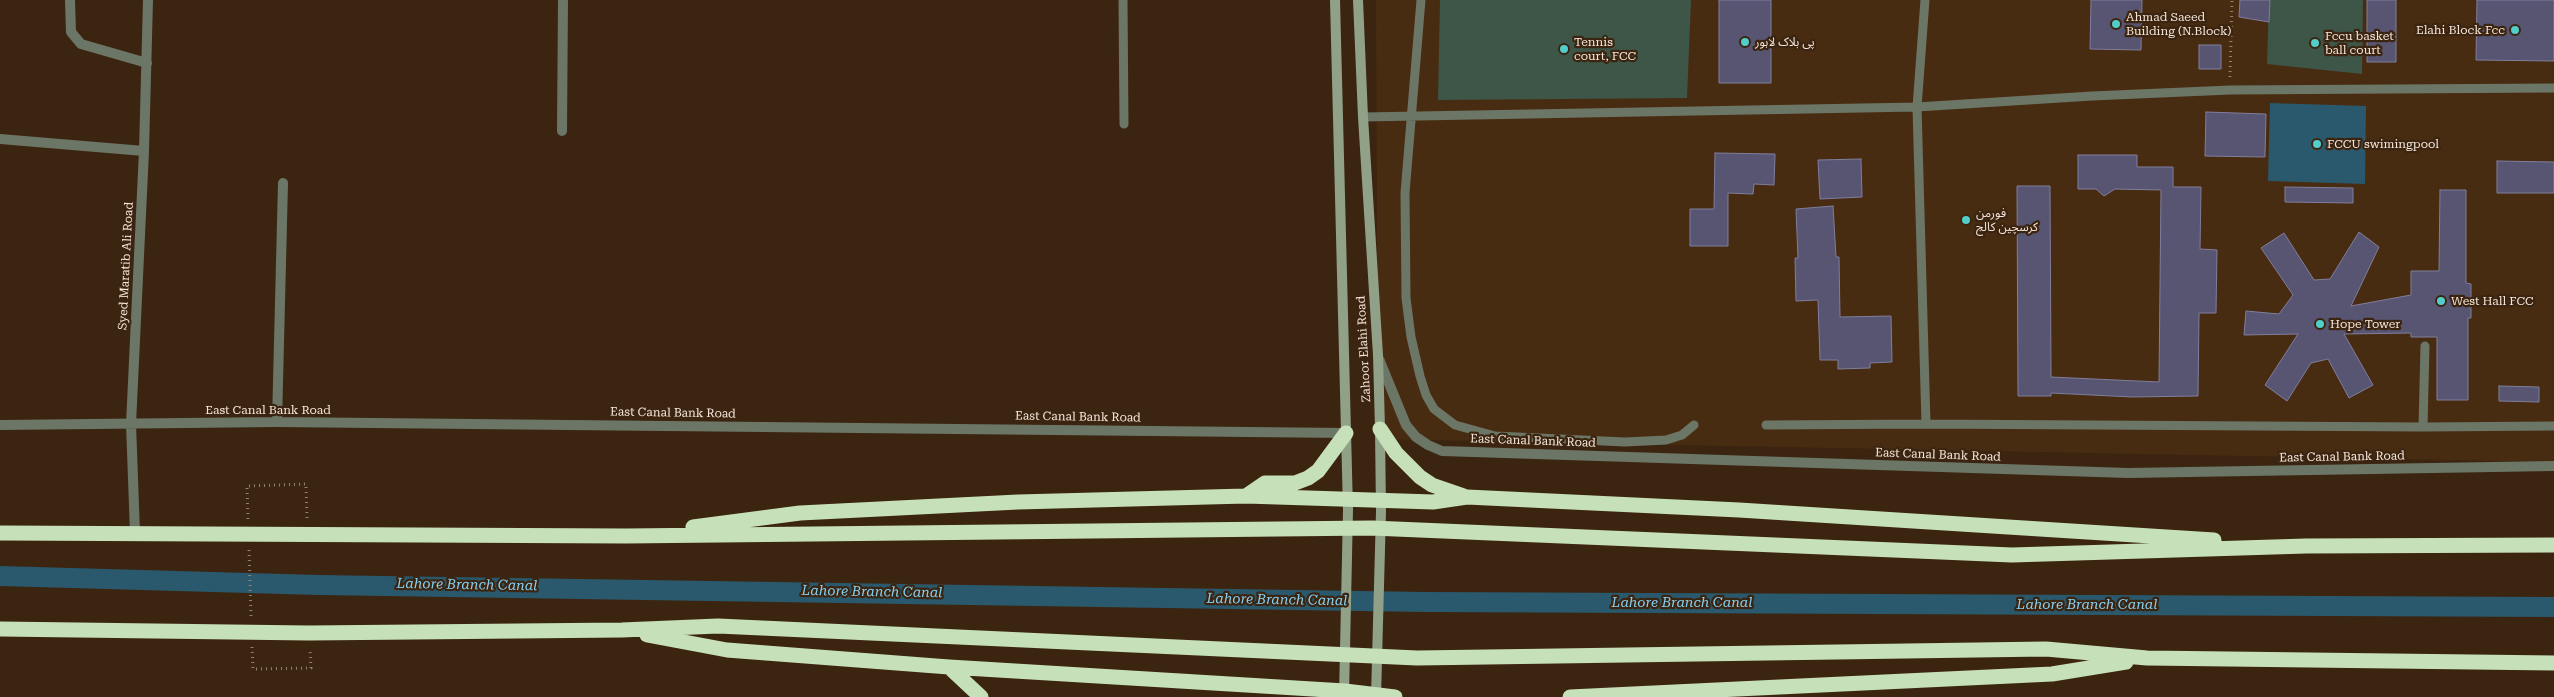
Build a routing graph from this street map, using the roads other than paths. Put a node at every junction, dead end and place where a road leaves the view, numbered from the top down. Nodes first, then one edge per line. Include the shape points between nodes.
1 (70, 0) edge
2 (148, 0) edge
3 (563, 0) edge
4 (1123, 0) edge
5 (1335, 0) edge
6 (1358, 0) edge
7 (1421, 0) edge
8 (1925, 0) edge
9 (147, 63) junction
10 (2554, 88) edge
11 (1917, 107) junction
12 (1412, 115) junction
13 (1363, 117) junction
14 (1124, 124) dead end
15 (562, 131) dead end
16 (0, 139) edge
17 (144, 151) junction
18 (283, 183) dead end
19 (2425, 346) dead end
20 (1378, 355) junction
21 (277, 422) junction
22 (131, 424) junction
23 (1926, 424) junction
24 (0, 425) edge
25 (1694, 425) dead end
26 (1766, 425) dead end
27 (2554, 426) edge
28 (2423, 428) junction
29 (1380, 430) junction
30 (1346, 432) junction
31 (2554, 466) edge
32 (1246, 496) junction
33 (1467, 497) junction
34 (1347, 505) junction
35 (1381, 506) junction
36 (135, 533) junction
37 (0, 534) edge
38 (626, 536) junction
39 (2554, 545) edge
40 (2306, 546) junction
41 (0, 629) edge
42 (622, 630) junction
43 (2147, 658) junction
44 (2554, 663) edge
45 (949, 666) junction
46 (1345, 689) edge
47 (978, 696) edge
48 (1376, 696) edge
49 (1395, 697) edge
50 (1570, 697) edge

1 - 9 street via 71,32 81,44
2 - 9 street, Syed Maratib Ali Road
3 - 15 street
4 - 14 lane
5 - 30 main road, Zahoor Elahi Road
6 - 13 main road, Zahoor Elahi Road
7 - 12 lane
8 - 11 lane
9 - 17 street, Syed Maratib Ali Road
10 - 11 lane via 2230,90
11 - 12 lane
11 - 23 lane
12 - 13 lane
12 - 25 lane via 1405,193 1406,298 1420,376 1434,409 1455,425 1495,436 1625,442 1666,440 1682,435
13 - 20 main road, Zahoor Elahi Road
16 - 17 street
17 - 22 street, Syed Maratib Ali Road
18 - 21 street
19 - 28 lane
20 - 29 main road, Zahoor Elahi Road
20 - 31 street, East Canal Bank Road via 1406,425 1428,446 1442,451 2128,473
21 - 22 street, East Canal Bank Road
21 - 30 street, East Canal Bank Road
22 - 24 street, East Canal Bank Road
22 - 36 street, Syed Maratib Ali Road
23 - 26 lane
23 - 28 lane
27 - 28 lane
29 - 33 highway via 1396,453 1420,477 1432,485
29 - 35 main road, Zahoor Elahi Road
30 - 32 highway via 1318,471 1308,478 1295,483 1265,483
30 - 34 main road, Zahoor Elahi Road
32 - 34 highway
32 - 38 highway via 1018,502 800,514
33 - 35 highway
33 - 40 highway via 1739,510
34 - 35 highway
34 - 46 main road, Zahoor Elahi Road
35 - 48 main road, Zahoor Elahi Road
36 - 37 highway
36 - 38 highway
38 - 40 highway via 1372,528 2012,555
39 - 40 highway
41 - 42 highway via 309,633
42 - 43 highway via 718,626 1417,658 2046,649
42 - 45 highway via 727,650
43 - 44 highway
43 - 50 highway via 2052,674
45 - 46 highway
45 - 47 highway
46 - 48 highway
48 - 49 highway

